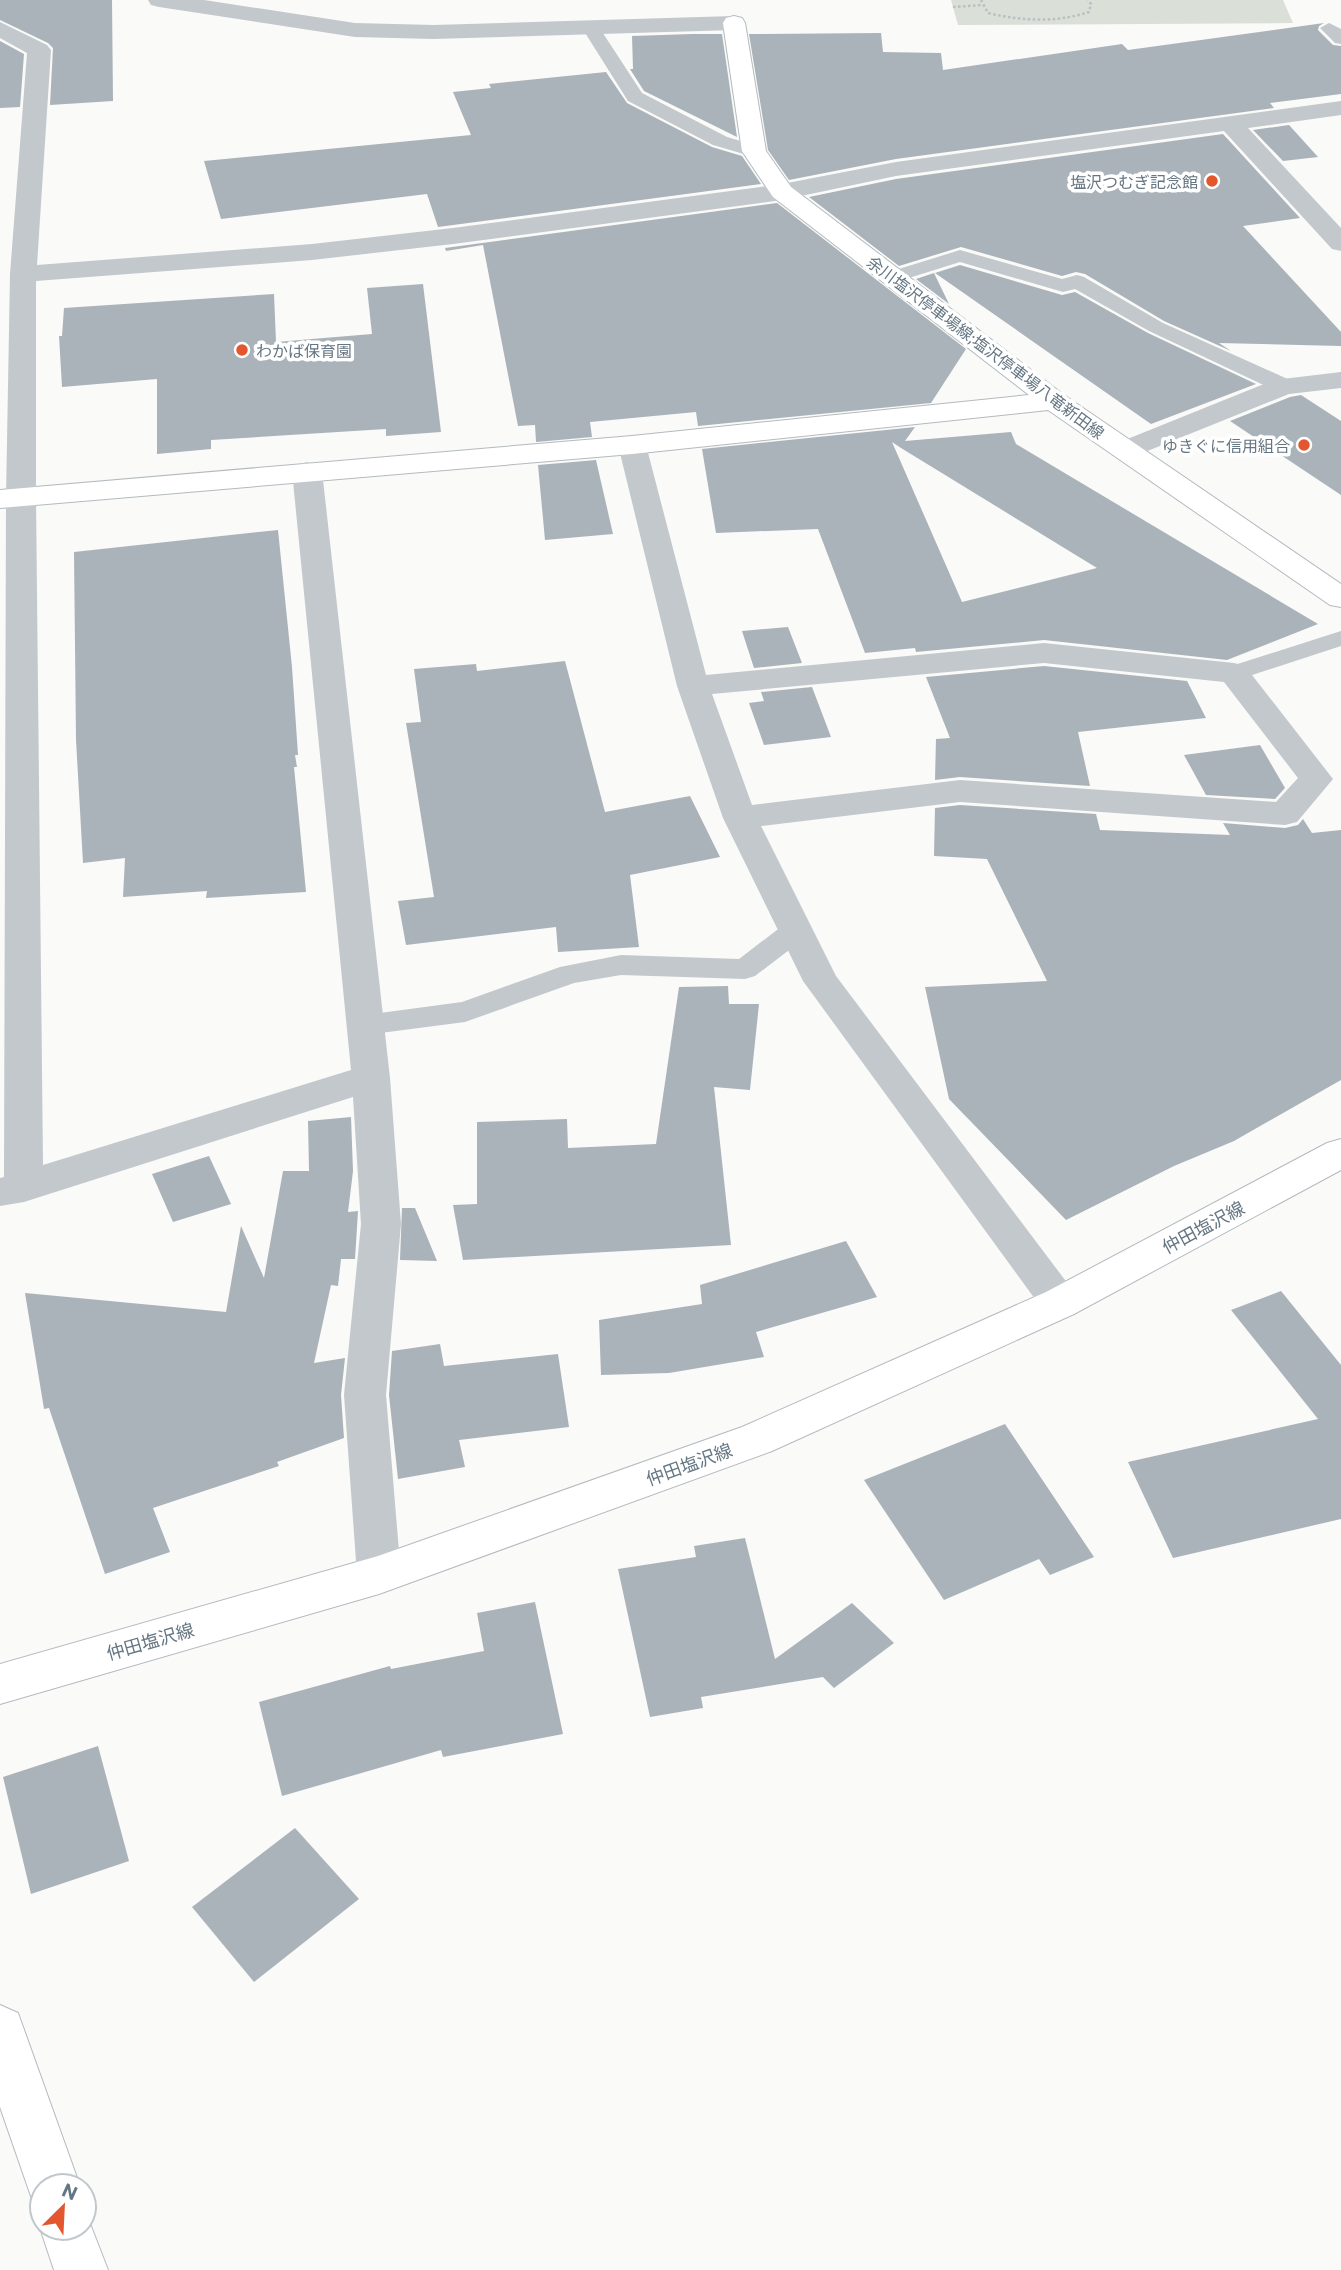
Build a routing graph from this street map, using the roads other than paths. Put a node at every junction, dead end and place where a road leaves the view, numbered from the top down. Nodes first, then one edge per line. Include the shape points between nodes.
1 (159, 0) edge
2 (734, 23) joint
3 (591, 28) junction
4 (0, 29) edge
5 (1341, 108) edge
6 (1229, 122) junction
7 (754, 151) junction
8 (782, 192) junction
9 (1341, 243) edge
10 (23, 274) junction
11 (893, 277) junction
12 (1341, 380) edge
13 (1284, 386) junction
14 (1054, 401) junction
15 (632, 445) junction
16 (1125, 450) junction
17 (307, 471) junction
18 (11, 498) edge
19 (1341, 598) edge
20 (1341, 638) edge
21 (1234, 673) junction
22 (692, 686) junction
23 (740, 818) junction
24 (796, 930) junction
25 (365, 1025) junction
26 (371, 1078) junction
27 (1341, 1153) edge
28 (12, 1189) edge
29 (1060, 1303) junction
30 (379, 1576) junction
31 (0, 1684) edge
32 (0, 2030) edge
33 (48, 2172) edge
34 (72, 2242) edge
35 (81, 2270) edge

1 - 3 street via 355,30
2 - 3 street
2 - 7 main road, 余川塩沢停車場線;塩沢停車場八竜新田線
3 - 7 lane via 635,97 719,141
4 - 10 street via 39,50
5 - 6 street
6 - 8 street via 896,169
6 - 9 street
7 - 8 main road, 余川塩沢停車場線;塩沢停車場八竜新田線
8 - 10 street via 312,252
8 - 11 main road, 余川塩沢停車場線;塩沢停車場八竜新田線
10 - 18 street
11 - 13 lane via 960,256 1063,286 1077,281 1156,327
11 - 14 main road, 余川塩沢停車場線;塩沢停車場八竜新田線
12 - 13 street
13 - 16 street
14 - 15 main road
14 - 16 main road, 余川塩沢停車場線;塩沢停車場八竜新田線
15 - 17 main road
15 - 22 street
16 - 19 main road, 余川塩沢停車場線;塩沢停車場八竜新田線
17 - 18 main road
17 - 25 street
18 - 28 street
20 - 21 lane
21 - 22 street via 1044,653
21 - 23 street via 1316,779 1285,814 960,791
22 - 23 street
23 - 24 street
24 - 25 lane via 745,969 621,965 570,974 465,1012
24 - 29 street via 821,981
25 - 26 street
26 - 28 street
26 - 30 street via 381,1224 365,1395
27 - 29 main road, 仲田塩沢線
29 - 30 main road, 仲田塩沢線 via 757,1439
30 - 31 main road, 仲田塩沢線
32 - 33 main road
34 - 35 main road

